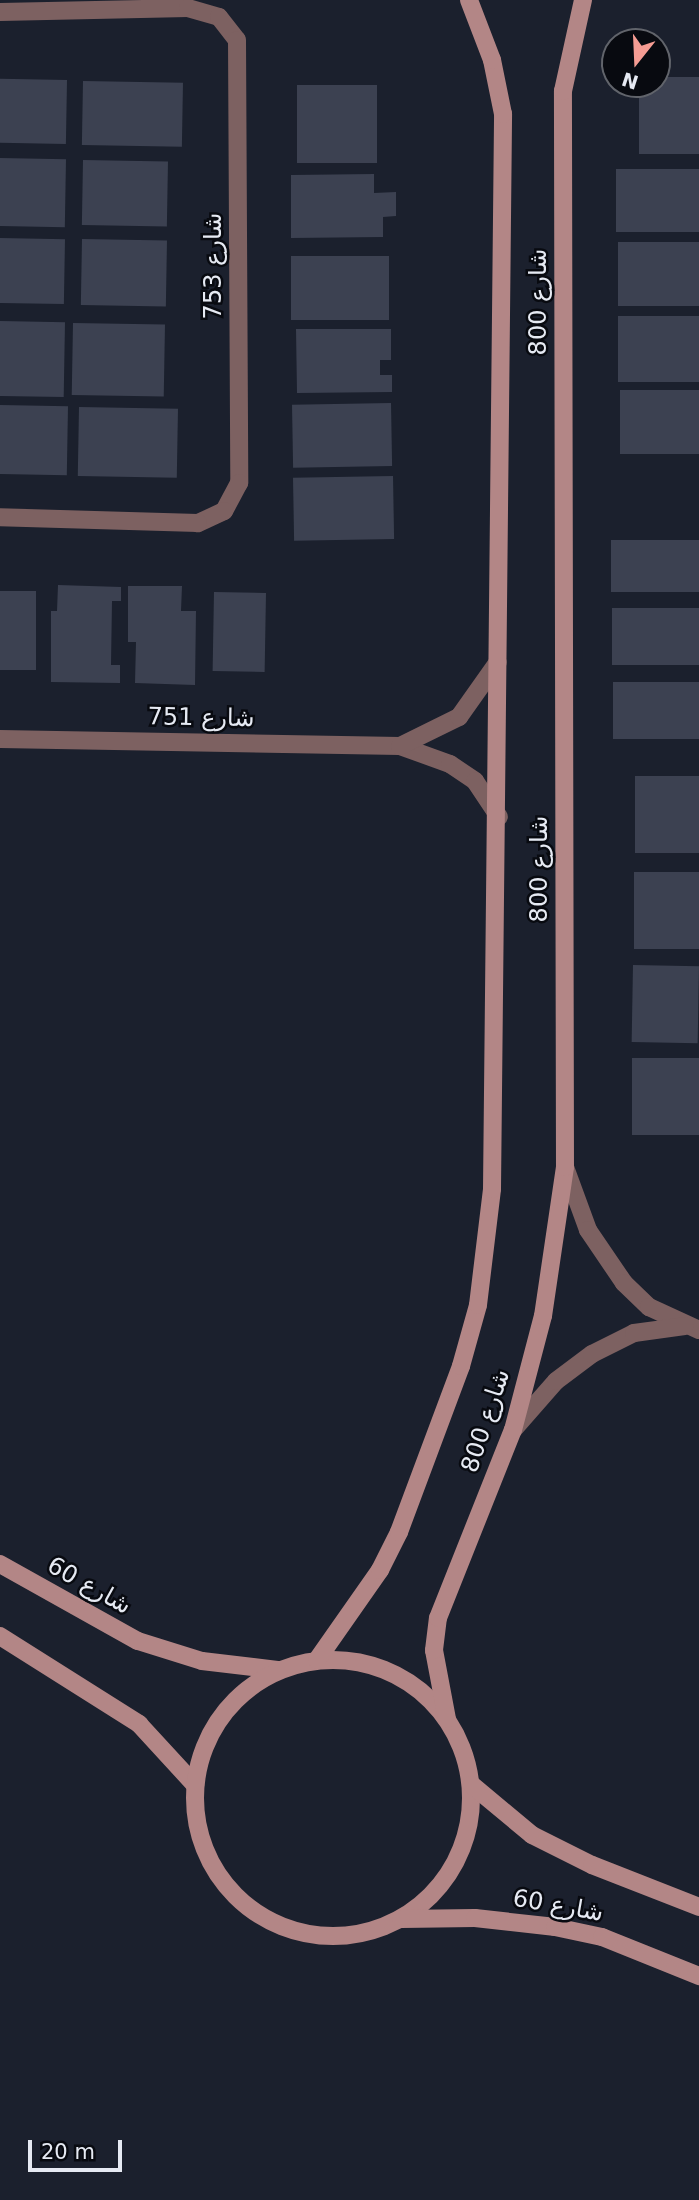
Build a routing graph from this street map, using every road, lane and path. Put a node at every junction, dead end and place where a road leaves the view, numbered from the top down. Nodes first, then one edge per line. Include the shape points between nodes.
1 (469, 0) edge
2 (583, 0) edge
3 (0, 12) edge
4 (0, 517) edge
5 (498, 662) junction
6 (0, 739) edge
7 (400, 746) junction
8 (499, 817) junction
9 (565, 1167) junction
10 (692, 1328) edge
11 (513, 1430) junction
12 (0, 1564) edge
13 (0, 1636) edge
14 (317, 1660) junction
15 (279, 1670) junction
16 (447, 1719) junction
17 (195, 1785) junction
18 (472, 1785) junction
19 (699, 1907) edge
20 (401, 1919) junction
21 (699, 1976) edge

1 - 5 street, شارع 800 via 492,60 503,114
2 - 9 street, شارع 800 via 563,92
3 - 4 street, شارع 753 via 188,8 219,17 237,40 239,483 224,511 198,523
5 - 7 street, شارع 751 via 459,717
5 - 8 street, شارع 800
6 - 7 street, شارع 751
7 - 8 street, شارع 751 via 450,764 475,780
8 - 14 street, شارع 800 via 492,1189 478,1305 461,1366 399,1532 380,1570
9 - 10 street via 588,1230 606,1261 649,1307
9 - 11 street, شارع 800 via 548,1292
10 - 11 street via 634,1334 602,1348 556,1381
11 - 16 street, شارع 800 via 438,1618 434,1650
12 - 15 street, شارع 60 via 138,1641 202,1661
13 - 17 street via 86,1686 139,1724
14 - 15 street
14 - 16 street via 354,1661 390,1671 422,1691
15 - 17 street via 247,1689 220,1716 203,1749
16 - 18 street via 464,1750
17 - 20 street via 196,1823 208,1858 229,1889 258,1914 292,1930 329,1936 366,1932
18 - 19 street, شارع 60 via 532,1835 592,1865
18 - 20 street via 471,1818 463,1848 448,1876 427,1900
20 - 21 street, شارع 60 via 475,1918 555,1927 602,1937

